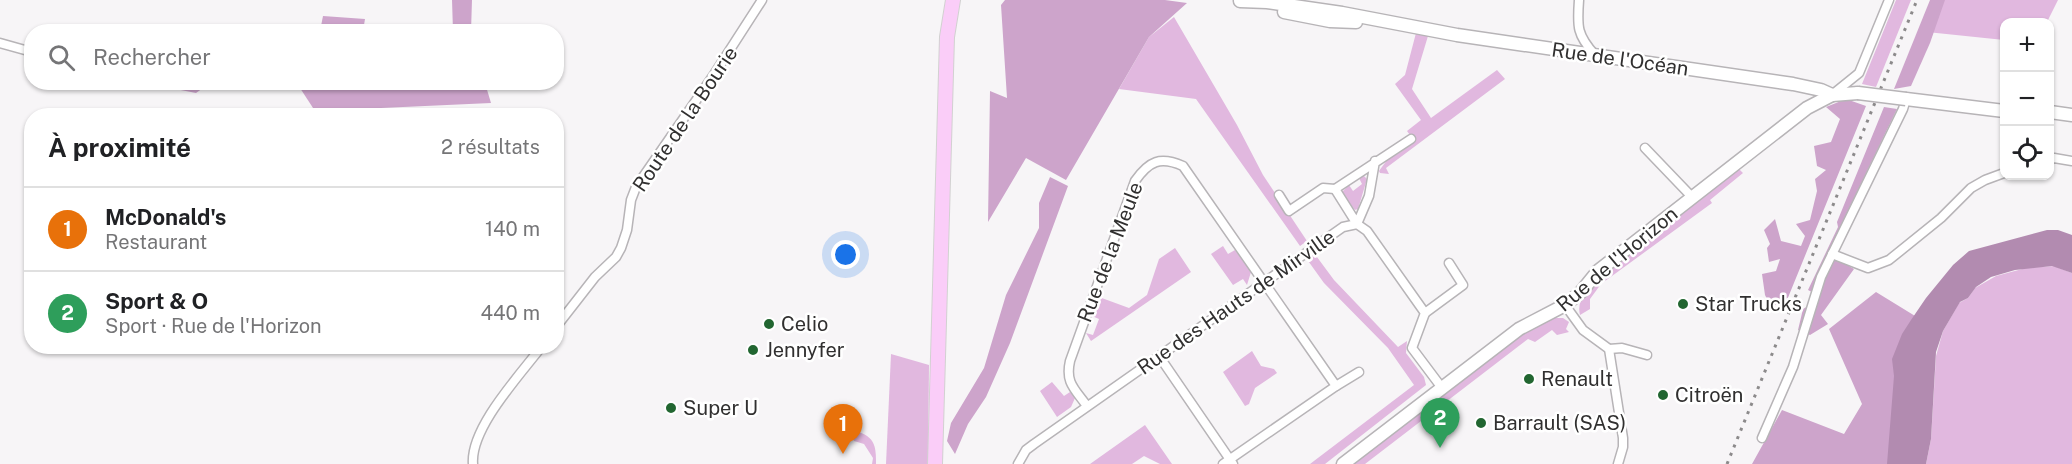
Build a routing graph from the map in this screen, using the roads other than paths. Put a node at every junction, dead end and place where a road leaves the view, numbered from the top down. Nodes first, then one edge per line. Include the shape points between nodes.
1 (762, 0) edge
2 (943, 0) edge
3 (953, 0) edge
4 (1579, 0) edge
5 (1889, 0) edge
6 (1236, 1) edge
7 (947, 37) junction
8 (0, 43) edge
9 (24, 50) edge
10 (1595, 56) junction
11 (1833, 95) junction
12 (1906, 99) junction
13 (2000, 111) edge
14 (2054, 113) edge
15 (2072, 115) edge
16 (2054, 119) edge
17 (2072, 121) edge
18 (1411, 140) dead end
19 (1645, 148) dead end
20 (2054, 158) edge
21 (1375, 161) junction
22 (2072, 161) edge
23 (2000, 174) edge
24 (1335, 189) junction
25 (1279, 195) dead end
26 (1692, 197) junction
27 (1357, 224) junction
28 (1832, 254) junction
29 (1449, 263) dead end
30 (1264, 283) junction
31 (1565, 305) junction
32 (1425, 313) junction
33 (564, 317) edge
34 (1610, 349) junction
35 (536, 354) edge
36 (1647, 355) dead end
37 (1159, 356) junction
38 (1359, 372) dead end
39 (1336, 386) junction
40 (1442, 388) junction
41 (1087, 406) junction
42 (1762, 438) dead end
43 (1229, 462) edge
44 (472, 464) edge
45 (935, 464) edge
46 (1018, 464) edge
47 (1343, 464) edge
48 (1618, 464) edge

1 - 33 street, Route de la Bourie via 636,187 627,230 616,257
2 - 7 main road
3 - 7 main road
4 - 10 street via 1582,41
5 - 11 street via 1858,73
6 - 10 main road, Rue de l'Océan via 1330,21 1381,22
7 - 45 main road
8 - 9 street
10 - 11 main road, Rue de l'Océan via 1793,84
11 - 12 main road, Rue de l'Océan, bridge via 1858,93
11 - 26 main road, Rue de l'Horizon via 1807,108
12 - 13 main road, Rue de l'Océan
12 - 28 street
14 - 15 main road
16 - 17 main road
18 - 21 street
19 - 26 street
20 - 22 street
21 - 24 street
21 - 27 street via 1369,196
23 - 28 street via 1971,188 1889,260 1868,268
24 - 25 street via 1323,188 1289,211
24 - 27 street
26 - 31 main road, Rue de l'Horizon via 1598,271
27 - 30 street, Rue des Hauts de Mirville via 1343,226
27 - 32 street, Rue des Hauts de Mirville via 1367,231
28 - 42 street via 1793,367
29 - 32 street via 1463,285
30 - 37 street, Rue des Hauts de Mirville
30 - 39 street, Rue de la Meule
30 - 41 street, Rue de la Meule via 1183,166 1159,160 1149,164 1135,181 1070,361 1068,380
31 - 34 street via 1583,330
31 - 40 main road, Rue de l'Horizon via 1519,329
32 - 40 street via 1412,348
34 - 36 street
34 - 48 street via 1623,438
35 - 44 street via 485,422 474,444
37 - 41 street, Rue des Hauts de Mirville
37 - 43 street
38 - 39 street
39 - 43 street
40 - 47 main road, Rue de l'Horizon
41 - 46 street, Rue des Hauts de Mirville via 1026,450

